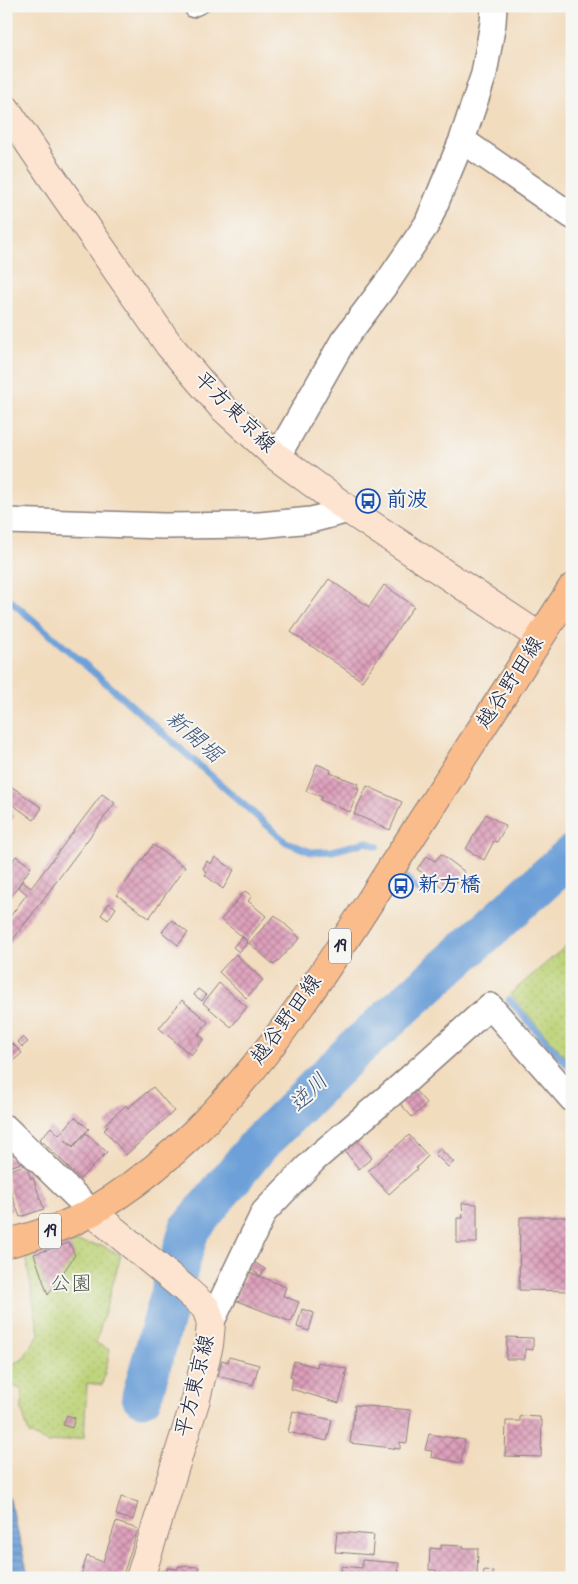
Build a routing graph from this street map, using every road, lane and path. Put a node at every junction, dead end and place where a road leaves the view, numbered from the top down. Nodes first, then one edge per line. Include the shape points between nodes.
1 (494, 6) edge
2 (6, 109) edge
3 (462, 140) junction
4 (572, 216) edge
5 (277, 457) junction
6 (349, 510) junction
7 (6, 521) edge
8 (572, 588) edge
9 (540, 637) junction
10 (572, 1099) edge
11 (6, 1128) edge
12 (92, 1212) junction
13 (6, 1244) edge
14 (211, 1322) junction
15 (140, 1578) edge

1 - 3 street via 484,74
2 - 5 main road, 平方東京線 via 170,345 222,407
3 - 4 street
3 - 5 street via 427,224 342,341
5 - 6 main road, 平方東京線
6 - 7 street via 311,520 260,525 164,526
6 - 9 main road, 平方東京線
8 - 9 main road, 越谷野田線 / 19
9 - 12 main road, 越谷野田線 / 19 via 349,933 252,1070 215,1113 178,1147 134,1184
10 - 14 street via 490,1006 315,1159 264,1212
11 - 12 street
12 - 13 main road, 越谷野田線 / 19 via 51,1231
12 - 14 main road, 平方東京線 via 186,1289 206,1308
14 - 15 main road, 平方東京線 via 196,1399

